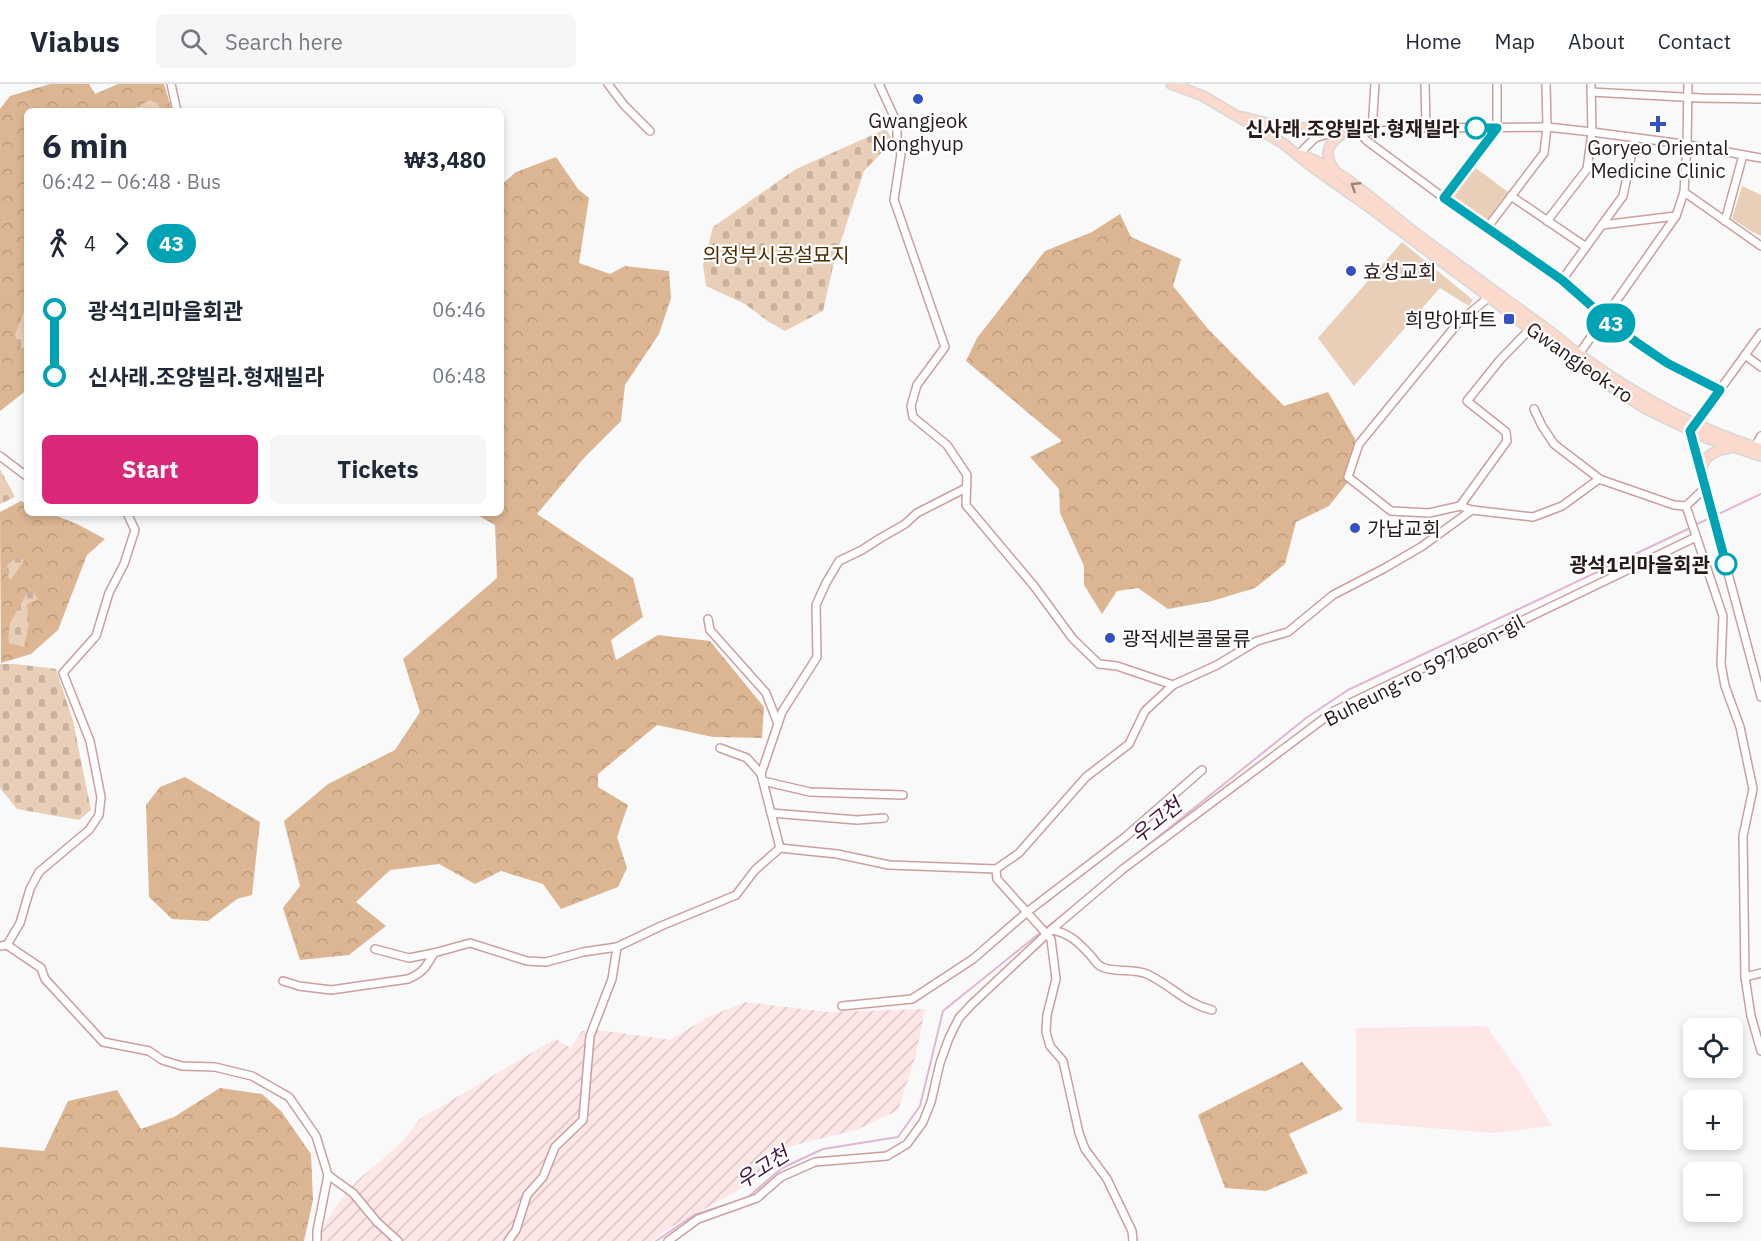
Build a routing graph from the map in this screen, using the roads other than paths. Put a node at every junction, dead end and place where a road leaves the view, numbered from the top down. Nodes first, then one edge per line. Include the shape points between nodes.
1 (171, 84) edge
2 (608, 84) edge
3 (879, 84) edge
4 (1171, 84) edge
5 (1375, 84) edge
6 (1425, 84) edge
7 (1497, 84) edge
8 (1546, 84) edge
9 (1688, 84) edge
10 (1591, 88) edge
11 (1687, 97) junction
12 (1761, 99) edge
13 (176, 108) edge
14 (1234, 115) junction
15 (1547, 127) junction
16 (1426, 128) junction
17 (1497, 128) junction
18 (1372, 130) junction
19 (650, 131) dead end
20 (1358, 131) junction
21 (1592, 132) junction
22 (1344, 133) junction
23 (1635, 138) junction
24 (1687, 145) junction
25 (1298, 155) junction
26 (1743, 155) junction
27 (1761, 158) edge
28 (1337, 174) junction
29 (1684, 192) junction
30 (1511, 196) junction
31 (1444, 198) junction
32 (1676, 216) junction
33 (1548, 221) junction
34 (1725, 221) junction
35 (1602, 225) junction
36 (1487, 228) junction
37 (1761, 246) edge
38 (1586, 247) junction
39 (1562, 280) junction
40 (1489, 297) junction
41 (1604, 317) junction
42 (1530, 329) junction
43 (1761, 333) edge
44 (1579, 354) junction
45 (1745, 355) junction
46 (1761, 367) edge
47 (1720, 390) junction
48 (1534, 409) dead end
49 (1693, 427) junction
50 (1761, 436) edge
51 (1758, 448) edge
52 (1737, 449) junction
53 (0, 456) edge
54 (1761, 456) edge
55 (1701, 470) junction
56 (24, 474) edge
57 (1601, 480) junction
58 (1706, 487) junction
59 (966, 488) junction
60 (1460, 506) junction
61 (1686, 506) junction
62 (1472, 510) junction
63 (128, 516) edge
64 (1696, 534) junction
65 (708, 619) dead end
66 (1173, 685) junction
67 (1761, 697) edge
68 (778, 724) junction
69 (720, 748) dead end
70 (1202, 770) dead end
71 (762, 777) junction
72 (903, 795) dead end
73 (771, 813) junction
74 (884, 818) dead end
75 (780, 848) junction
76 (996, 868) junction
77 (1028, 913) junction
78 (1047, 931) junction
79 (3, 946) edge
80 (617, 947) junction
81 (375, 949) dead end
82 (434, 953) junction
83 (1761, 974) edge
84 (1745, 977) junction
85 (283, 981) dead end
86 (842, 1006) dead end
87 (1212, 1010) dead end
88 (1761, 1051) edge
89 (328, 1175) junction
90 (317, 1241) edge
91 (398, 1241) edge
92 (508, 1241) edge
93 (668, 1241) edge
94 (1133, 1241) edge

1 - 13 street
2 - 19 street
3 - 59 street via 897,123 901,154 894,200 945,347 917,385 910,406 913,417 947,445 967,475
4 - 14 main road, Gwangjeok-ro via 1203,96
5 - 18 street
6 - 16 street
7 - 17 street
8 - 15 street
9 - 11 street
10 - 11 street
10 - 21 street
11 - 12 street
11 - 24 street
14 - 22 main road via 1294,128 1329,128
14 - 25 main road, Gwangjeok-ro
15 - 17 street
15 - 21 street
15 - 30 street via 1544,153
16 - 17 street
16 - 18 street
17 - 31 street
18 - 20 street
20 - 22 street
20 - 31 street
21 - 23 street
21 - 33 street via 1587,169
22 - 25 street via 1318,135
22 - 28 main road via 1327,151
23 - 24 street
23 - 35 street via 1623,196
24 - 26 street
24 - 29 street
25 - 28 main road, Gwangjeok-ro via 1319,161
25 - 40 main road, Gwangjeok-ro
26 - 27 street
26 - 34 street
44 -> 28 main road, Gwangjeok-ro
29 - 32 street
29 - 34 street
30 - 33 street
30 - 36 street
31 - 36 street
32 - 35 street
32 - 41 street
33 - 38 street
34 - 37 street
35 - 38 street
36 - 39 street
38 - 39 street
39 - 41 street
40 - 42 main road, Gwangjeok-ro
40 - 60 street via 1458,322 1359,444 1348,477 1391,511 1429,513
41 - 44 street
41 - 47 street via 1667,363
42 - 49 main road, Gwangjeok-ro via 1646,409
42 - 60 street via 1467,401 1506,432 1506,441
43 - 45 street
44 - 49 main road, Gwangjeok-ro
45 - 46 street
45 - 47 street
47 - 49 street
48 - 57 street via 1554,444
49 - 51 main road, Gwangjeok-ro
49 - 52 main road, Gwangjeok-ro via 1708,440
49 - 55 street
50 - 51 street
52 - 54 main road, Gwangjeok-ro
52 - 55 main road via 1728,447 1715,452 1702,463
53 - 56 street
55 - 58 street
57 - 61 street
57 - 62 street via 1562,506 1533,517
58 - 61 street
58 - 67 street
59 - 66 street via 966,505 1034,586 1072,639 1099,664
59 - 68 street via 839,561 816,605 817,657
60 - 62 street
61 - 64 street
62 - 66 street via 1421,547 1333,595 1288,632 1257,641
63 - 79 street via 135,530 96,636 63,673 90,741 101,797 99,815 89,830 39,872 20,923
64 - 78 street, Buheung-ro 597beon-gil via 1334,711 1123,868
64 - 84 street via 1723,616 1721,664 1753,789 1743,836
65 - 68 street via 711,630 766,693
66 - 76 street via 1145,711 1129,744 1086,777 1019,853
68 - 71 street
69 - 71 street via 747,758
70 - 77 street via 1124,838
71 - 72 street via 810,792
71 - 73 street
73 - 74 street via 857,820
73 - 75 street
75 - 76 street via 889,865
75 - 80 street via 755,870 736,895
76 - 77 street via 997,879
77 - 78 street
77 - 86 street via 974,959 912,999
78 - 87 street via 1062,931 1071,936 1105,968 1144,973 1196,1006
78 - 93 street, Buheung-ro 597beon-gil via 959,1018 940,1063 923,1122 907,1143 887,1156 815,1162 781,1177 757,1198 698,1219
78 - 94 street via 1056,979 1046,1032 1050,1046 1063,1061 1078,1133 1107,1179
79 - 89 street via 41,968 45,979 103,1042 149,1051 182,1066 215,1067 252,1076 289,1096 316,1136
80 - 82 street via 546,962 527,961 470,943
80 - 92 street via 612,979 590,1036 583,1120 555,1146 543,1177 527,1194 516,1230
81 - 82 street via 409,958
82 - 85 street via 419,975 391,983 331,990
83 - 84 street
84 - 88 street
89 - 90 street
89 - 91 street via 353,1193

